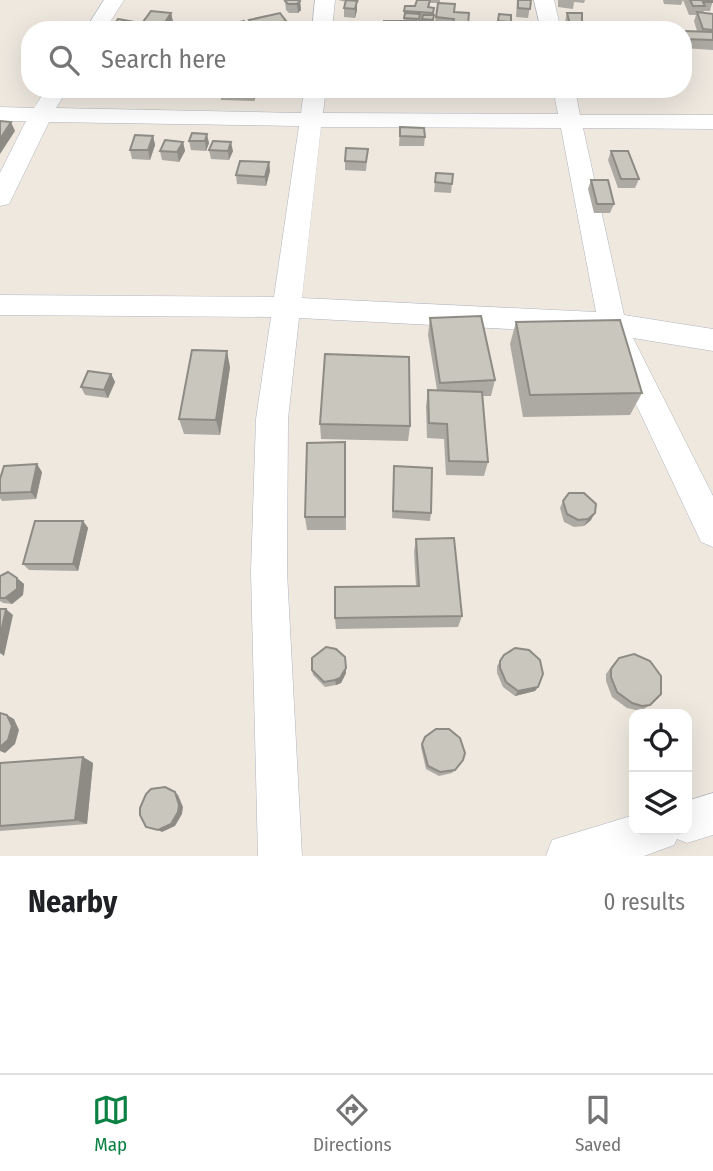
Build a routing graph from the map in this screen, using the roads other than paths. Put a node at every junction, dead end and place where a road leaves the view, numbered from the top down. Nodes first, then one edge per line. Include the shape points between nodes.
1 (114, 0) edge
2 (325, 0) edge
3 (544, 0) edge
4 (101, 21) edge
5 (323, 21) edge
6 (549, 21) edge
7 (51, 98) edge
8 (566, 98) edge
9 (314, 104) edge
10 (0, 114) edge
11 (41, 114) junction
12 (571, 122) junction
13 (713, 122) edge
14 (0, 198) edge
15 (0, 305) edge
16 (286, 307) junction
17 (612, 324) junction
18 (713, 340) edge
19 (713, 530) edge
20 (713, 814) edge
21 (692, 820) edge
22 (642, 835) edge
23 (280, 856) edge
24 (568, 856) edge

1 - 4 street
2 - 5 street
3 - 6 street
7 - 11 street
8 - 12 street
9 - 11 street
9 - 12 street
9 - 16 street
10 - 11 street
11 - 14 street
12 - 13 street
12 - 17 street
15 - 16 street
16 - 17 street
16 - 23 street via 272,419 269,572
17 - 18 street
17 - 19 street
20 - 21 street
22 - 24 street

